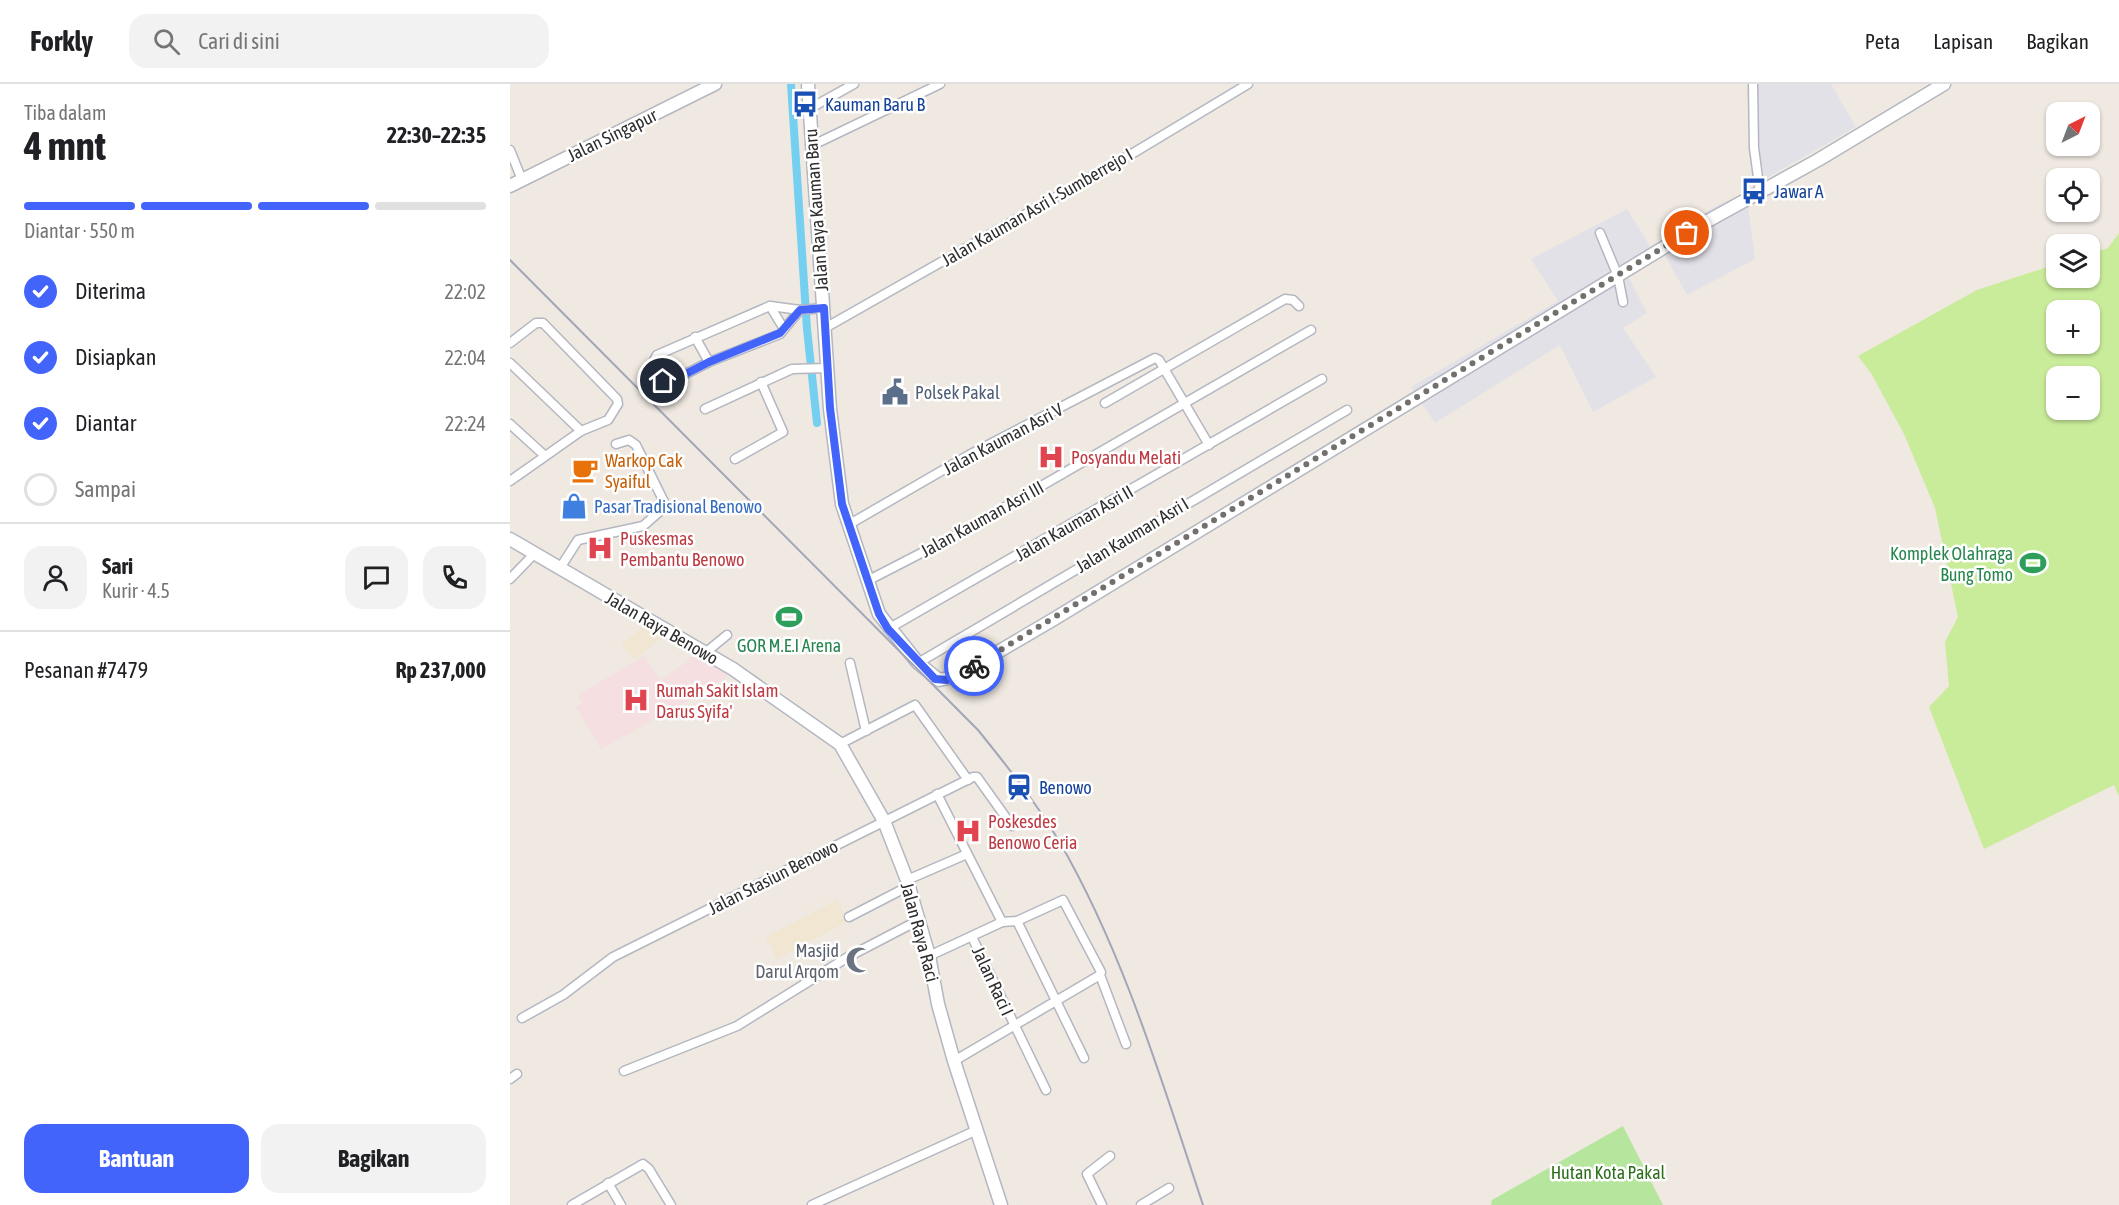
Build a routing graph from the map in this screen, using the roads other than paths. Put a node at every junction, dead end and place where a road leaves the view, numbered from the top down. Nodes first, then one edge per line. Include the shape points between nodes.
1 (715, 84) edge
2 (808, 84) edge
3 (854, 84) edge
4 (940, 84) edge
5 (1248, 84) edge
6 (1753, 84) edge
7 (1944, 84) edge
8 (809, 109) junction
9 (811, 146) junction
10 (510, 150) edge
11 (522, 180) junction
12 (510, 186) edge
13 (1760, 192) junction
14 (1600, 233) dead end
15 (1618, 276) junction
16 (1623, 302) dead end
17 (770, 306) junction
18 (1299, 306) dead end
19 (824, 308) junction
20 (800, 310) junction
21 (825, 328) junction
22 (784, 329) junction
23 (1311, 330) dead end
24 (695, 337) junction
25 (510, 343) edge
26 (709, 362) junction
27 (510, 363) edge
28 (824, 368) junction
29 (1164, 369) junction
30 (1322, 379) dead end
31 (760, 382) junction
32 (1105, 403) dead end
33 (1185, 404) junction
34 (705, 409) dead end
35 (1347, 410) dead end
36 (510, 424) edge
37 (581, 431) junction
38 (616, 444) dead end
39 (1209, 445) junction
40 (544, 455) junction
41 (735, 459) dead end
42 (510, 481) edge
43 (848, 525) junction
44 (510, 539) edge
45 (535, 553) junction
46 (560, 568) junction
47 (510, 579) edge
48 (869, 580) junction
49 (888, 629) junction
50 (728, 635) dead end
51 (705, 653) junction
52 (850, 663) dead end
53 (918, 663) junction
54 (866, 731) junction
55 (840, 744) junction
56 (968, 780) junction
57 (937, 794) junction
58 (884, 821) junction
59 (1012, 826) dead end
60 (967, 854) junction
61 (908, 883) junction
62 (849, 917) dead end
63 (919, 920) junction
64 (1017, 921) junction
65 (1002, 922) junction
66 (972, 937) junction
67 (929, 956) junction
68 (1100, 975) junction
69 (1056, 1001) junction
70 (522, 1018) dead end
71 (1014, 1026) junction
72 (1126, 1044) dead end
73 (1084, 1058) dead end
74 (954, 1061) junction
75 (624, 1071) dead end
76 (1046, 1090) dead end
77 (977, 1130) junction
78 (1110, 1156) dead end
79 (608, 1183) junction
80 (1169, 1188) dead end
81 (572, 1205) edge
82 (621, 1205) edge
83 (671, 1205) edge
84 (812, 1205) edge
85 (1001, 1205) edge
86 (1102, 1205) edge
87 (1141, 1205) edge

1 - 11 street, Jalan Singapur
2 - 8 street, Jalan Raya Kauman Baru
3 - 8 street
4 - 9 street
5 - 21 street, Jalan Kauman Asri I-Sumberrejo I
6 - 13 street via 1754,148
7 - 13 street, Jalan Raya Kauman Baru
8 - 9 street, Jalan Raya Kauman Baru
9 - 19 street, Jalan Raya Kauman Baru
10 - 11 street
11 - 12 street, Jalan Singapur
13 - 15 street, Jalan Raya Kauman Baru
14 - 15 street
15 - 16 street
15 - 53 street, Jalan Raya Kauman Baru via 957,676 935,679
17 - 20 street
17 - 22 street
17 - 24 street
18 - 29 street via 1286,299
19 - 20 street
19 - 21 street, Jalan Raya Kauman Baru
20 - 22 street
21 - 28 street, Jalan Raya Kauman Baru
22 - 26 street
23 - 33 street, Jalan Kauman Asri III
24 - 26 street
24 - 26 street via 657,355 651,366 668,383
25 - 37 street via 540,321 617,399 617,409 608,420
27 - 37 street
28 - 31 street via 792,369
28 - 43 street, Jalan Raya Kauman Baru
29 - 32 street
29 - 33 street
29 - 43 street, Jalan Kauman Asri V via 1155,357 969,455
30 - 39 street, Jalan Kauman Asri II
31 - 34 street
31 - 41 street via 783,432
33 - 39 street
33 - 48 street, Jalan Kauman Asri III via 960,533
35 - 53 street, Jalan Kauman Asri I
36 - 40 street
37 - 40 street
38 - 46 street via 629,440 636,445 666,506 644,526 578,540
39 - 49 street, Jalan Kauman Asri II
40 - 42 street
43 - 48 street, Jalan Raya Kauman Baru
44 - 45 street, Jalan Raya Benowo
45 - 46 street, Jalan Raya Benowo
45 - 47 street
46 - 51 street, Jalan Raya Benowo
48 - 49 street, Jalan Raya Kauman Baru
49 - 53 street, Jalan Raya Kauman Baru
50 - 51 street
51 - 55 street, Jalan Raya Benowo
52 - 54 street
54 - 55 street
54 - 56 street via 913,705 918,706
55 - 58 street, Jalan Raya Raci
56 - 57 street, Jalan Stasiun Benowo
56 - 59 street via 977,777
57 - 58 street, Jalan Stasiun Benowo
57 - 60 street
58 - 61 street, Jalan Raya Raci
58 - 70 street, Jalan Stasiun Benowo via 613,957 563,995
60 - 61 street
60 - 65 street
61 - 62 street
61 - 63 street, Jalan Raya Raci
63 - 67 street, Jalan Raya Raci
63 - 75 street via 804,983 737,1026
64 - 65 street, Jalan Raci I
64 - 68 street, Jalan Raci I via 1064,900
64 - 69 street
65 - 66 street, Jalan Raci I
66 - 67 street, Jalan Raci I
66 - 71 street, Jalan Raci I
67 - 74 street, Jalan Raya Raci
68 - 69 street, Jalan Raci I
68 - 72 street
69 - 71 street, Jalan Raci I
69 - 73 street
71 - 74 street, Jalan Raci I
71 - 76 street, Jalan Raci I
74 - 77 street, Jalan Raya Raci
77 - 84 street
77 - 85 street, Jalan Raya Raci
78 - 86 street via 1087,1174
79 - 81 street
79 - 82 street
79 - 83 street via 643,1164
80 - 87 street

